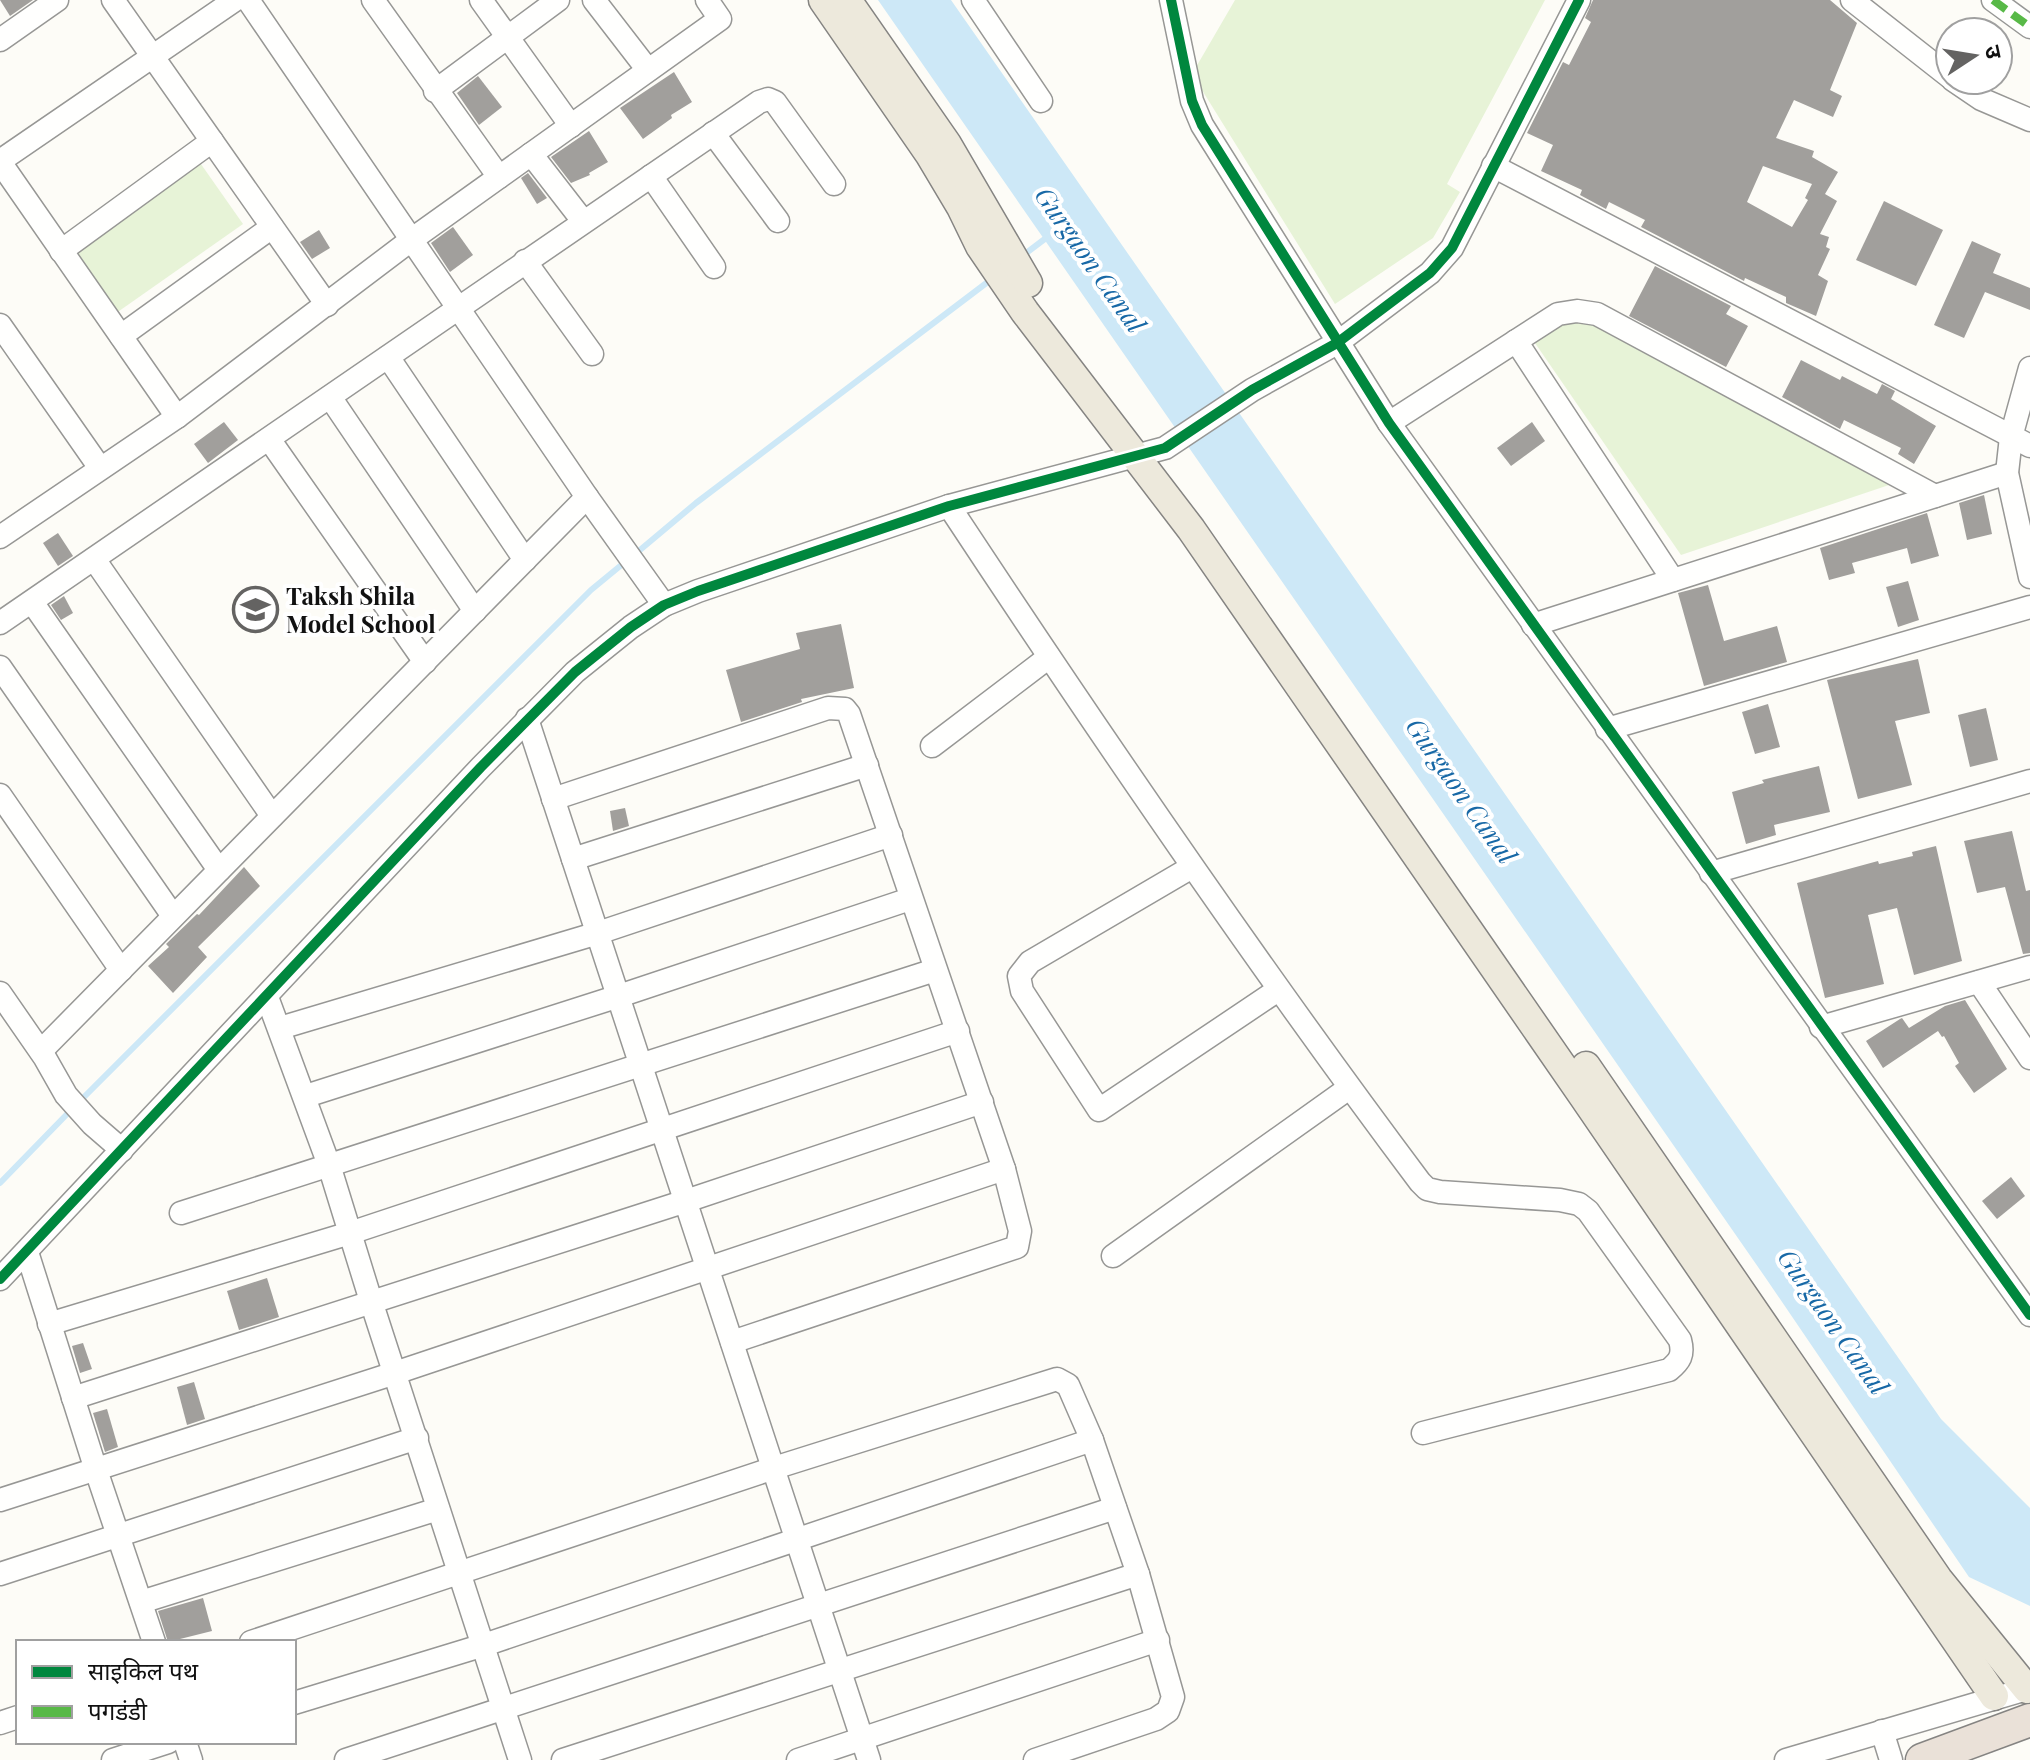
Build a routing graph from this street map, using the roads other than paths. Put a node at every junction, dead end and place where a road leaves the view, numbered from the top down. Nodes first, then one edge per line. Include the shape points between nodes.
1 (57, 0) edge
2 (113, 0) edge
3 (235, 0) edge
4 (248, 0) edge
5 (373, 0) edge
6 (481, 0) edge
7 (558, 0) edge
8 (594, 0) edge
9 (823, 0) edge
10 (847, 0) edge
11 (973, 0) edge
12 (1171, 0) edge
13 (1579, 0) edge
14 (1852, 0) edge
15 (1993, 0) edge
16 (715, 3) edge
17 (2030, 27) edge
18 (508, 39) junction
19 (0, 40) edge
20 (152, 56) junction
21 (1934, 65) edge
22 (648, 70) junction
23 (435, 91) junction
24 (1977, 96) edge
25 (1041, 101) dead end
26 (2030, 120) edge
27 (571, 126) junction
28 (713, 133) junction
29 (212, 141) junction
30 (531, 154) junction
31 (0, 161) edge
32 (1493, 166) junction
33 (651, 176) junction
34 (499, 177) junction
35 (834, 184) dead end
36 (583, 221) junction
37 (778, 221) dead end
38 (272, 227) junction
39 (411, 240) junction
40 (989, 241) junction
41 (61, 251) junction
42 (525, 261) junction
43 (714, 267) dead end
44 (327, 305) junction
45 (458, 309) junction
46 (0, 325) edge
47 (121, 336) junction
48 (1516, 341) junction
49 (1337, 343) junction
50 (592, 354) dead end
51 (388, 357) junction
52 (2030, 368) edge
53 (330, 397) junction
54 (177, 417) junction
55 (1389, 423) junction
56 (269, 439) junction
57 (2021, 441) edge
58 (1155, 451) junction
59 (100, 468) junction
60 (2007, 473) junction
61 (1935, 496) junction
62 (587, 497) junction
63 (949, 506) junction
64 (0, 537) edge
65 (94, 559) junction
66 (525, 560) junction
67 (2030, 577) edge
68 (1673, 580) junction
69 (32, 602) junction
70 (664, 605) junction
71 (2030, 607) edge
72 (475, 611) junction
73 (0, 623) edge
74 (1533, 625) junction
75 (1049, 657) junction
76 (425, 662) junction
77 (0, 667) edge
78 (527, 719) junction
79 (1607, 729) junction
80 (932, 746) dead end
81 (867, 765) junction
82 (2030, 781) edge
83 (0, 795) edge
84 (553, 799) junction
85 (272, 816) junction
86 (891, 835) junction
87 (573, 859) junction
88 (1192, 867) junction
89 (219, 870) junction
90 (1711, 873) junction
91 (910, 899) junction
92 (173, 916) junction
93 (598, 933) junction
94 (2030, 967) edge
95 (121, 970) junction
96 (935, 970) junction
97 (1979, 982) junction
98 (1278, 990) junction
99 (0, 993) edge
100 (619, 996) junction
101 (267, 997) junction
102 (1821, 1027) junction
103 (280, 1028) junction
104 (958, 1031) junction
105 (41, 1051) junction
106 (2030, 1058) edge
107 (641, 1064) junction
108 (1349, 1088) junction
109 (306, 1096) junction
110 (982, 1102) junction
111 (663, 1131) junction
112 (122, 1150) junction
113 (329, 1165) junction
114 (1004, 1169) junction
115 (686, 1201) junction
116 (181, 1213) dead end
117 (350, 1233) junction
118 (27, 1252) junction
119 (1113, 1256) dead end
120 (708, 1268) junction
121 (0, 1279) edge
122 (2019, 1284) edge
123 (371, 1301) junction
124 (2030, 1315) edge
125 (49, 1324) junction
126 (732, 1342) junction
127 (395, 1373) junction
128 (73, 1398) junction
129 (1423, 1433) dead end
130 (417, 1438) junction
131 (1092, 1440) junction
132 (774, 1468) junction
133 (96, 1470) junction
134 (0, 1500) edge
135 (1115, 1508) junction
136 (438, 1509) junction
137 (117, 1536) junction
138 (796, 1539) junction
139 (459, 1573) junction
140 (0, 1574) edge
141 (1138, 1574) junction
142 (141, 1602) junction
143 (819, 1606) junction
144 (153, 1640) edge
145 (257, 1640) edge
146 (1158, 1640) junction
147 (484, 1645) junction
148 (840, 1670) junction
149 (2028, 1688) edge
150 (1994, 1696) junction
151 (296, 1702) edge
152 (503, 1709) junction
153 (2030, 1720) edge
154 (1882, 1731) junction
155 (862, 1738) junction
156 (162, 1744) edge
157 (113, 1760) edge
158 (346, 1760) edge
159 (520, 1760) edge
160 (563, 1760) edge
161 (798, 1760) edge
162 (869, 1760) edge
163 (1035, 1760) edge
164 (1786, 1760) edge
165 (1891, 1760) edge
166 (1922, 1760) edge

1 - 19 street
2 - 20 street
3 - 20 street
4 - 39 street
5 - 23 street
6 - 18 street
7 - 18 street
8 - 22 street
9 - 40 main road
10 - 40 main road via 976,191
11 - 25 street
12 - 49 street via 1196,112
13 - 32 street
14 - 21 street
15 - 17 street
16 - 22 street via 720,19
18 - 23 street
18 - 27 street
20 - 29 street
20 - 31 street
22 - 27 street
23 - 34 street
24 - 26 street
27 - 30 street
28 - 33 street
28 - 35 street via 759,102 772,100
28 - 37 street
29 - 38 street
29 - 41 street
30 - 34 street
30 - 36 street
31 - 41 street
32 - 49 street via 1452,248 1430,273
32 - 57 street
33 - 36 street
33 - 43 street
34 - 39 street
36 - 42 street
38 - 44 street
38 - 47 street
39 - 44 street
39 - 45 street
40 - 58 main road via 1032,306
41 - 47 street
42 - 45 street
42 - 50 street
44 - 54 street
45 - 51 street
45 - 62 street
46 - 59 street
47 - 54 street
48 - 55 street
48 - 61 street via 1558,314 1597,314
48 - 68 street
49 - 55 street
49 - 58 street
51 - 53 street
51 - 66 street
52 - 57 street
53 - 56 street
53 - 72 street
54 - 59 street
55 - 74 street
56 - 65 street
56 - 76 street
57 - 60 street
58 - 63 street
58 - 149 main road via 1628,1125 1938,1579
58 - 150 main road via 1191,529
59 - 64 street
60 - 61 street
60 - 67 street
61 - 68 street
62 - 66 street
62 - 70 street
63 - 70 street
63 - 75 street
65 - 69 street
65 - 85 street
66 - 72 street
68 - 74 street
69 - 73 street
69 - 89 street
70 - 78 street via 603,648
71 - 79 street
72 - 76 street
74 - 79 street
75 - 80 street
75 - 88 street
76 - 85 street
77 - 92 street
78 - 84 street
78 - 101 street
79 - 90 street
81 - 84 street via 849,714 828,708
81 - 86 street
81 - 87 street
82 - 90 street
83 - 95 street
84 - 87 street
85 - 89 street
86 - 91 street
86 - 93 street
87 - 93 street
88 - 98 street
88 - 98 street via 1030,962 1019,976 1022,991 1099,1110
89 - 92 street
90 - 102 street
91 - 96 street
91 - 100 street
92 - 95 street
93 - 100 street
93 - 103 street
94 - 97 street
95 - 105 street
96 - 104 street
96 - 107 street
97 - 102 street
97 - 106 street
98 - 108 street
99 - 105 street
100 - 107 street
100 - 109 street
101 - 103 street
101 - 112 street
102 - 122 street
103 - 109 street
104 - 110 street
104 - 111 street
105 - 112 street via 66,1095
107 - 111 street
107 - 113 street
108 - 119 street
108 - 129 street via 1427,1189 1560,1200 1588,1211 1654,1301 1683,1351 1669,1370 1652,1376
109 - 113 street
110 - 114 street
110 - 115 street
111 - 115 street
111 - 117 street
112 - 118 street
113 - 116 street
113 - 117 street
114 - 120 street
114 - 126 street via 1020,1231 1017,1247
115 - 120 street
115 - 123 street
117 - 123 street
117 - 125 street
118 - 121 street
118 - 125 street
120 - 126 street
120 - 127 street
122 - 124 street
123 - 127 street
123 - 128 street
125 - 128 street
126 - 132 street
127 - 130 street
127 - 133 street
128 - 133 street
130 - 136 street
130 - 137 street
131 - 132 street via 1068,1385 1057,1379
131 - 135 street
131 - 138 street
132 - 138 street
132 - 139 street
133 - 134 street
133 - 137 street
135 - 141 street
135 - 143 street
136 - 139 street
136 - 142 street
137 - 140 street
137 - 142 street
138 - 143 street
138 - 147 street
139 - 145 street
139 - 147 street
141 - 146 street
141 - 148 street
142 - 144 street
143 - 148 street
143 - 152 street
146 - 155 street
146 - 163 street via 1173,1689 1171,1706 1163,1716
147 - 151 street
147 - 152 street
148 - 155 street
148 - 160 street
149 - 150 street
150 - 154 street
152 - 158 street
152 - 159 street
153 - 166 highway
154 - 164 street
154 - 165 street
155 - 161 street
155 - 162 street
156 - 157 street

